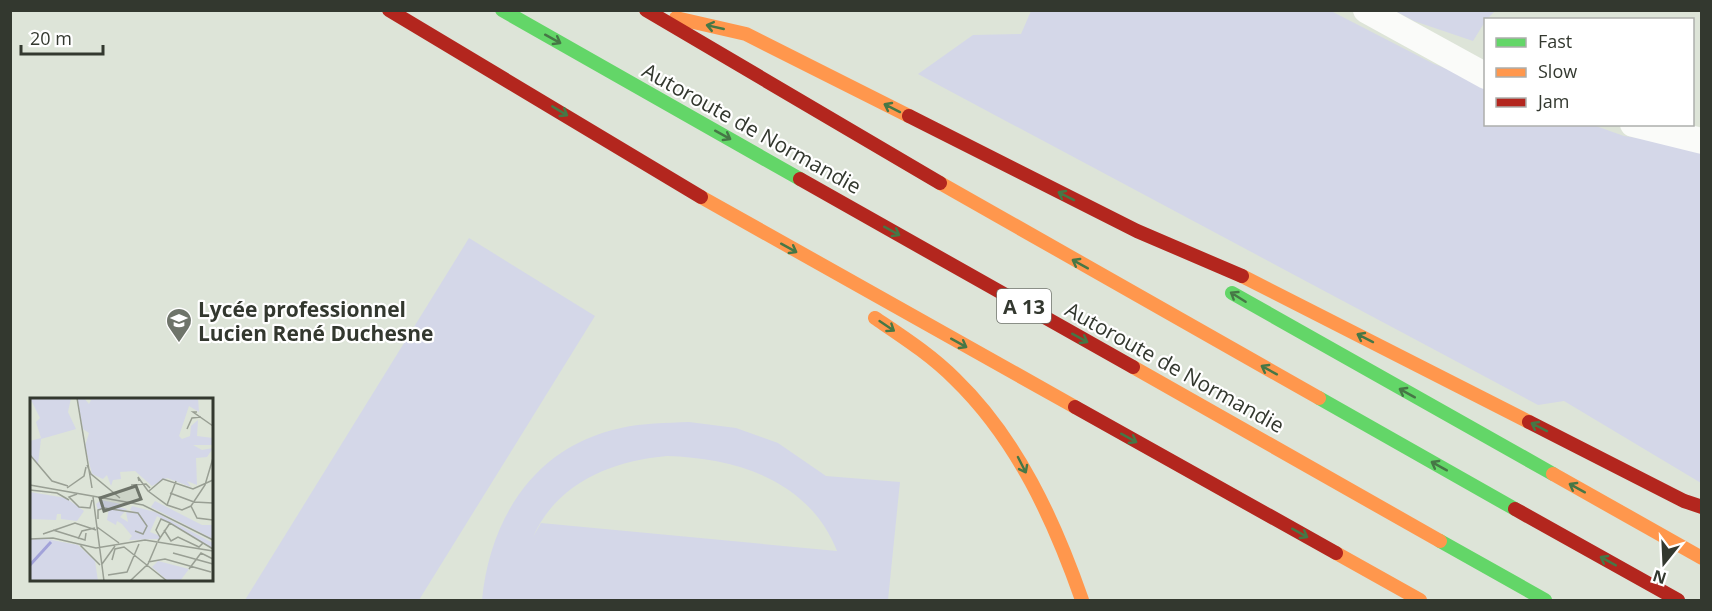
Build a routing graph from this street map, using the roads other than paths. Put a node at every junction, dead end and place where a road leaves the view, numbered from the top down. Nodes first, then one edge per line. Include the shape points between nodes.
1 (389, 10) edge
2 (502, 10) edge
3 (1366, 10) edge
4 (647, 11) edge
5 (1484, 75) edge
6 (1642, 126) edge
7 (1701, 141) edge
8 (738, 219) junction
9 (1137, 231) junction
10 (804, 272) dead end
11 (1202, 274) dead end
12 (1221, 286) dead end
13 (867, 313) dead end
14 (1701, 507) edge
15 (1701, 558) edge
16 (1082, 600) edge
17 (1420, 600) edge
18 (1545, 600) edge
19 (1678, 600) edge

1 -> 8 highway
2 -> 18 highway, Autoroute de Normandie / A 13
3 - 5 street
9 -> 4 highway via 746,34
19 -> 4 highway, Autoroute de Normandie via 1060,252
6 - 7 street
8 - 10 highway via 759,244
8 -> 17 highway
9 - 11 highway
14 -> 9 highway via 1249,279
15 -> 12 highway
13 -> 16 highway via 912,343 964,388 1016,454 1066,549

